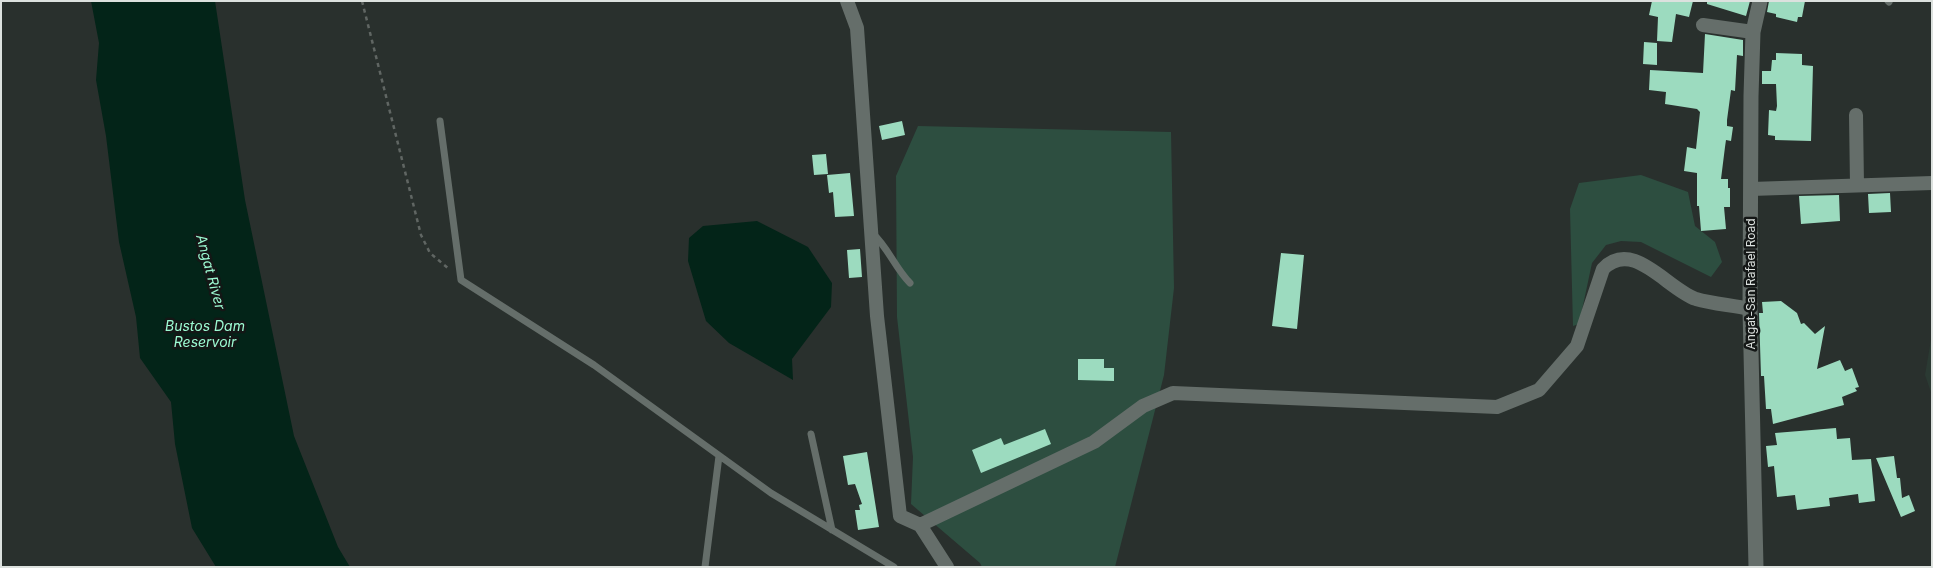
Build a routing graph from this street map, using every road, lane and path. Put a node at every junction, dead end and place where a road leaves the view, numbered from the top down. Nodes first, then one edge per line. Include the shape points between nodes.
1 (362, 1) edge
2 (847, 1) edge
3 (1760, 1) edge
4 (1703, 25) dead end
5 (1754, 32) junction
6 (1856, 115) dead end
7 (440, 121) dead end
8 (1932, 183) edge
9 (1857, 185) junction
10 (1751, 189) junction
11 (872, 233) junction
12 (461, 280) junction
13 (910, 283) dead end
14 (1750, 309) junction
15 (811, 434) dead end
16 (719, 456) junction
17 (920, 525) junction
18 (832, 530) junction
19 (705, 567) edge
20 (894, 567) edge
21 (947, 567) edge
22 (1756, 567) edge

1 - 12 path via 421,235 430,252
2 - 11 street via 857,28
3 - 5 main road, Angat-San Rafael Road
4 - 5 street
5 - 10 main road, Angat-San Rafael Road
6 - 9 street
7 - 12 lane
8 - 9 street
9 - 10 street
10 - 14 main road, Angat-San Rafael Road
11 - 13 lane
11 - 17 street via 877,316 900,516
12 - 16 lane via 594,365
14 - 17 street via 1695,298 1650,268 1620,258 1611,260 1603,269 1577,346 1539,390 1497,407 1173,393 1143,406 1094,442
14 - 22 main road, Angat-San Rafael Road
15 - 18 lane
16 - 18 lane
16 - 19 lane
17 - 21 street
18 - 20 lane

